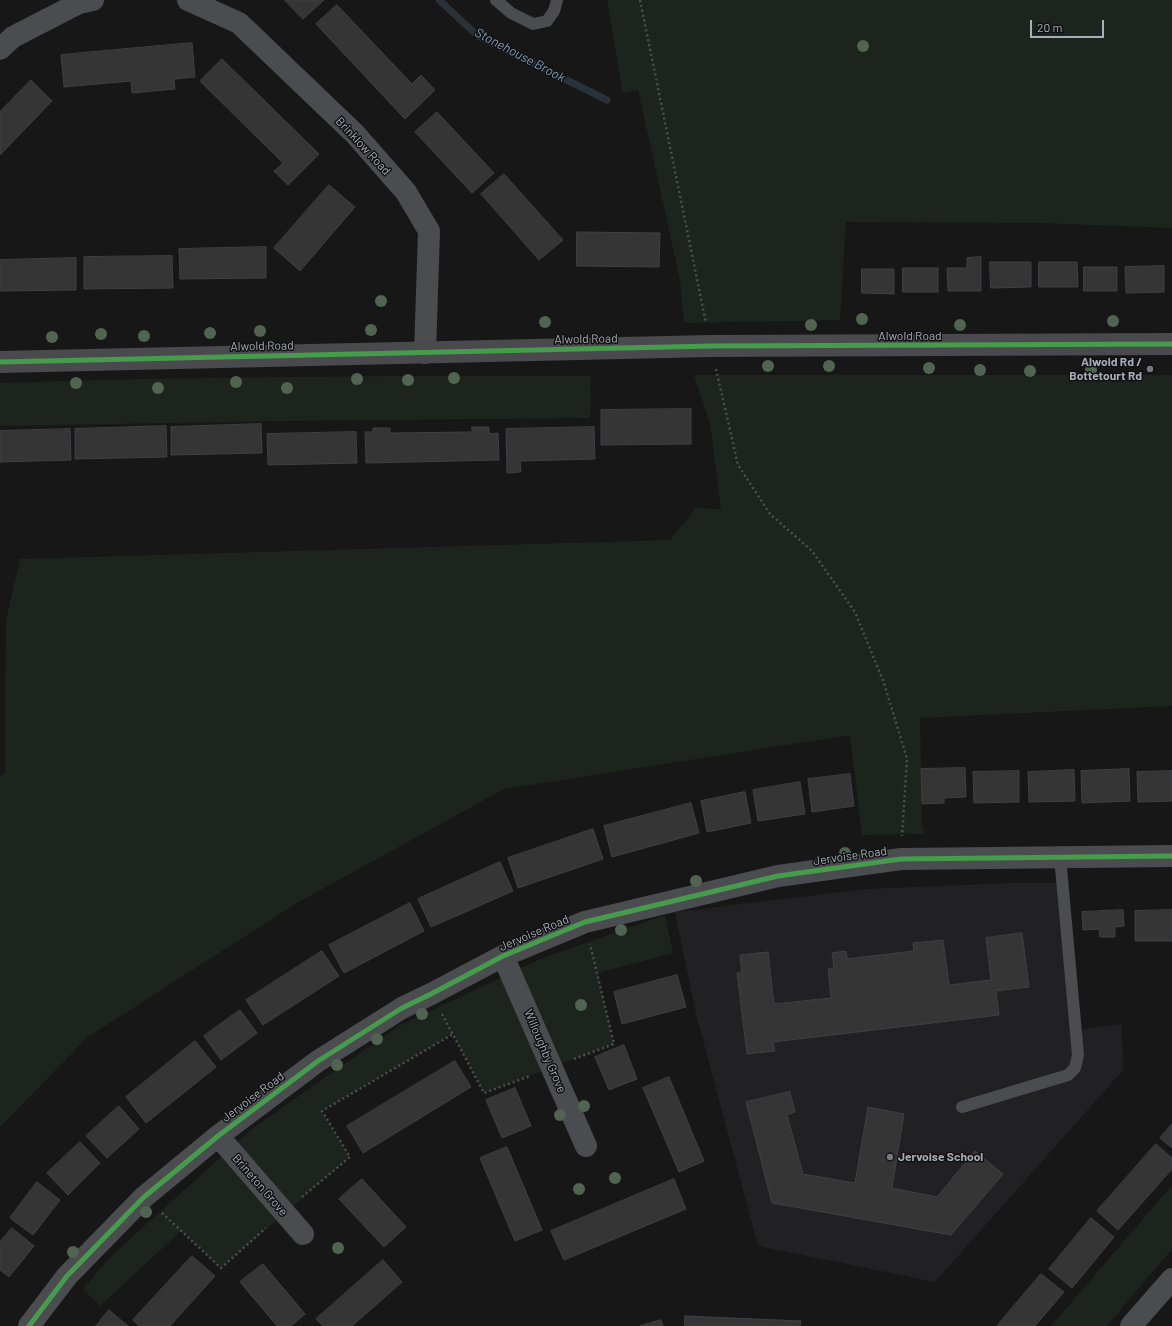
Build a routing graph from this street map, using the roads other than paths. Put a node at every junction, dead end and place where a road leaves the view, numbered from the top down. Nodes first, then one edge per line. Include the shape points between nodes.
1 (93, 0) edge
2 (188, 0) edge
3 (496, 0) edge
4 (557, 0) edge
5 (0, 49) edge
6 (1172, 344) edge
7 (425, 353) junction
8 (0, 362) edge
9 (1172, 856) edge
10 (1060, 857) junction
11 (503, 956) junction
12 (962, 1107) dead end
13 (218, 1136) junction
14 (586, 1146) dead end
15 (303, 1234) dead end
16 (1172, 1279) edge
17 (29, 1326) edge
18 (1131, 1326) edge

1 - 5 street via 79,3 13,37
2 - 7 street, Brinklow Road via 239,23 355,134 406,192 429,231
3 - 4 lane via 511,13 533,24 547,20
6 - 7 street, Alwold Road via 711,346
7 - 8 street, Alwold Road
9 - 10 street, Jervoise Road
10 - 11 street, Jervoise Road via 901,859 778,876 585,922
10 - 12 lane via 1078,1055 1075,1068 1068,1075
11 - 13 street, Jervoise Road via 402,1008 318,1061
11 - 14 street, Willoughby Grove
13 - 15 street, Brineton Grove
13 - 17 street, Jervoise Road via 144,1197 67,1276
16 - 18 street

